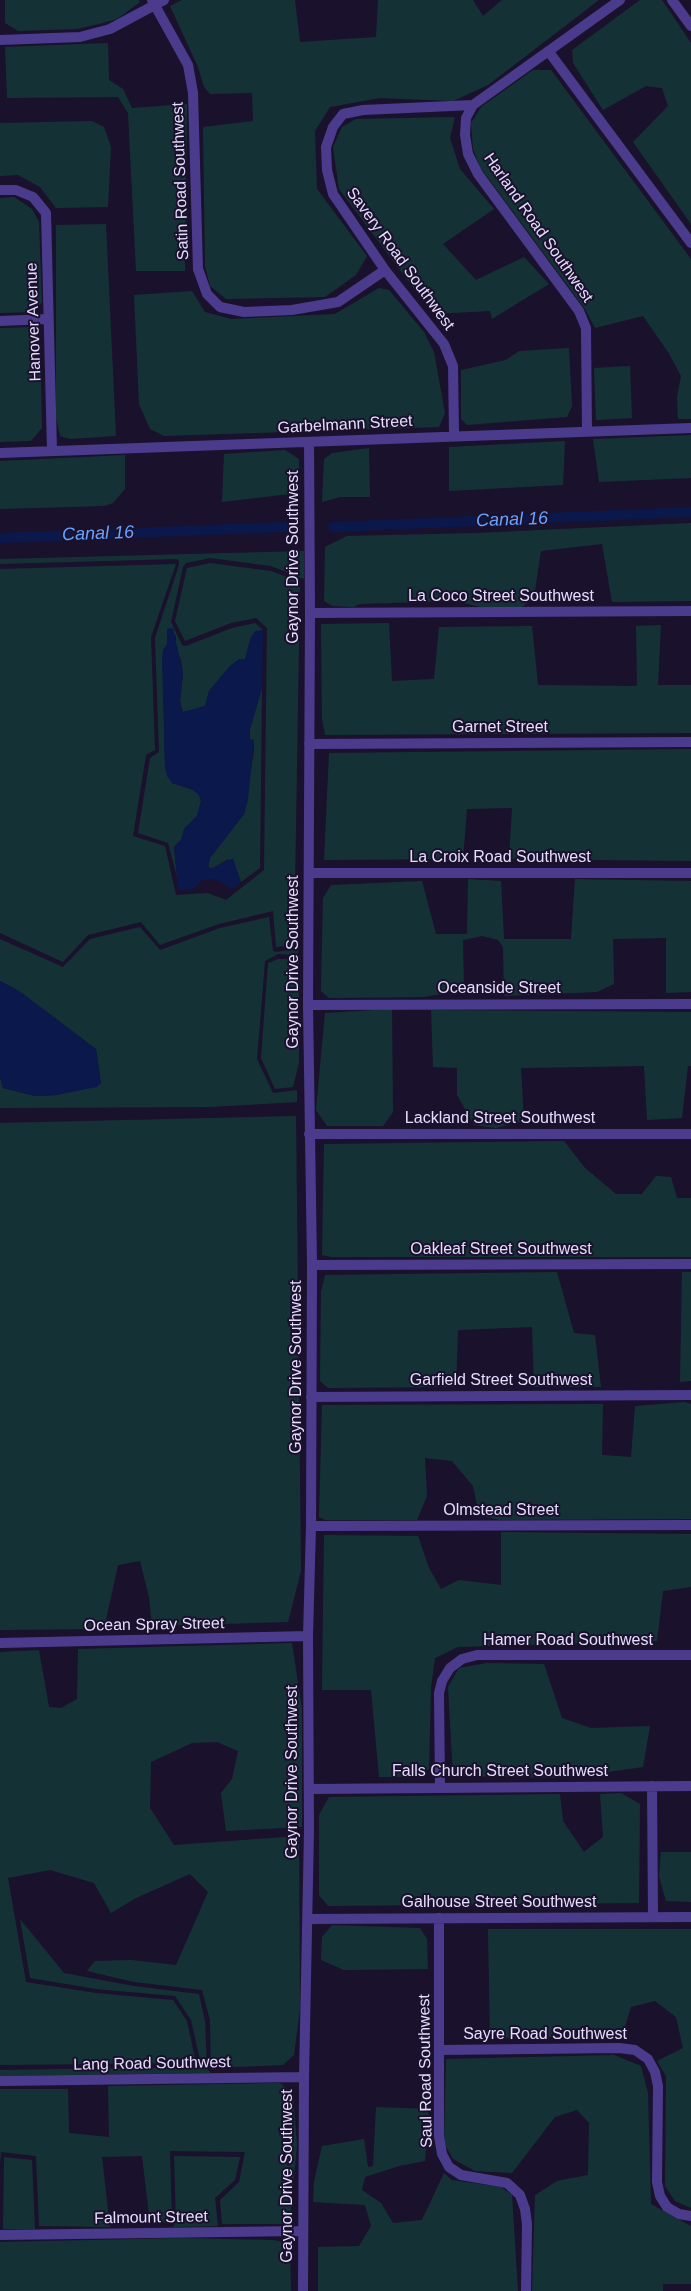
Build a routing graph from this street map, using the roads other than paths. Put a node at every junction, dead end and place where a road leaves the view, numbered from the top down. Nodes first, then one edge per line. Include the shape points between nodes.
1 (620, 0) edge
2 (672, 0) edge
3 (157, 2) edge
4 (691, 26) edge
5 (0, 40) edge
6 (550, 52) junction
7 (473, 105) junction
8 (0, 190) edge
9 (691, 243) edge
10 (385, 270) junction
11 (48, 319) junction
12 (0, 321) edge
13 (691, 428) edge
14 (587, 431) junction
15 (454, 435) junction
16 (309, 442) junction
17 (52, 451) junction
18 (0, 453) edge
19 (691, 611) edge
20 (310, 612) junction
21 (691, 742) edge
22 (309, 744) junction
23 (309, 873) junction
24 (691, 873) edge
25 (308, 1004) junction
26 (691, 1004) edge
27 (309, 1134) junction
28 (691, 1134) edge
29 (691, 1264) edge
30 (312, 1265) junction
31 (691, 1395) edge
32 (311, 1397) junction
33 (691, 1525) edge
34 (311, 1526) junction
35 (308, 1636) junction
36 (0, 1643) edge
37 (691, 1655) edge
38 (652, 1786) junction
39 (691, 1786) edge
40 (440, 1788) junction
41 (309, 1789) junction
42 (653, 1917) junction
43 (691, 1917) edge
44 (439, 1918) junction
45 (308, 1919) junction
46 (440, 2050) junction
47 (304, 2078) junction
48 (0, 2081) edge
49 (691, 2216) edge
50 (302, 2231) junction
51 (0, 2234) edge
52 (303, 2291) edge
53 (526, 2291) edge

1 - 6 street
2 - 4 street
3 - 5 street via 110,29 80,37
3 - 10 street, Satin Road Southwest via 188,64 193,93 198,269 207,294 220,307 244,312 292,310 338,302
6 - 7 street
6 - 9 street
7 - 10 street, Savery Road Southwest via 363,110 343,114 333,127 326,147 333,194
7 - 14 street, Harland Road Southwest via 466,118 465,135 468,154 478,174 579,311 586,328
8 - 11 street, Hanover Avenue via 16,190 33,197 46,213
10 - 15 street, Savery Road Southwest via 444,344 453,366
11 - 12 street
11 - 17 street, Hanover Avenue
13 - 14 street, Garbelmann Street
14 - 15 street, Garbelmann Street
15 - 16 street, Garbelmann Street
16 - 17 street, Garbelmann Street
16 - 20 street, Gaynor Drive Southwest
17 - 18 street, Garbelmann Street
19 - 20 street, La Coco Street Southwest
20 - 22 street, Gaynor Drive Southwest
21 - 22 street, Garnet Street
22 - 23 street, Gaynor Drive Southwest
23 - 24 street, La Croix Road Southwest
23 - 25 street, Gaynor Drive Southwest
25 - 26 street, Oceanside Street
25 - 27 street, Gaynor Drive Southwest
27 - 28 street, Lackland Street Southwest
27 - 30 street, Gaynor Drive Southwest
29 - 30 street, Oakleaf Street Southwest
30 - 32 street, Gaynor Drive Southwest
31 - 32 street, Garfield Street Southwest
32 - 34 street, Gaynor Drive Southwest
33 - 34 street, Olmstead Street
34 - 35 street, Gaynor Drive Southwest
35 - 36 street, Ocean Spray Street
35 - 41 street, Gaynor Drive Southwest
37 - 40 street, Hamer Road Southwest via 477,1655 462,1659 450,1668 439,1693
38 - 39 street, Falls Church Street Southwest
38 - 40 street, Falls Church Street Southwest
38 - 42 street
40 - 41 street, Falls Church Street Southwest
41 - 45 street, Gaynor Drive Southwest
42 - 43 street, Galhouse Street Southwest
42 - 44 street, Galhouse Street Southwest
44 - 45 street, Galhouse Street Southwest
44 - 46 street, Saul Road Southwest
45 - 47 street, Gaynor Drive Southwest
46 - 49 street, Sayre Road Southwest via 635,2050 648,2059 658,2086 660,2196 679,2214
46 - 53 street, Saul Road Southwest via 439,2136 442,2154 449,2167 460,2175 507,2183 520,2195 527,2224
47 - 48 street, Lang Road Southwest
47 - 50 street, Gaynor Drive Southwest
50 - 51 street, Falmount Street
50 - 52 street, Gaynor Drive Southwest

